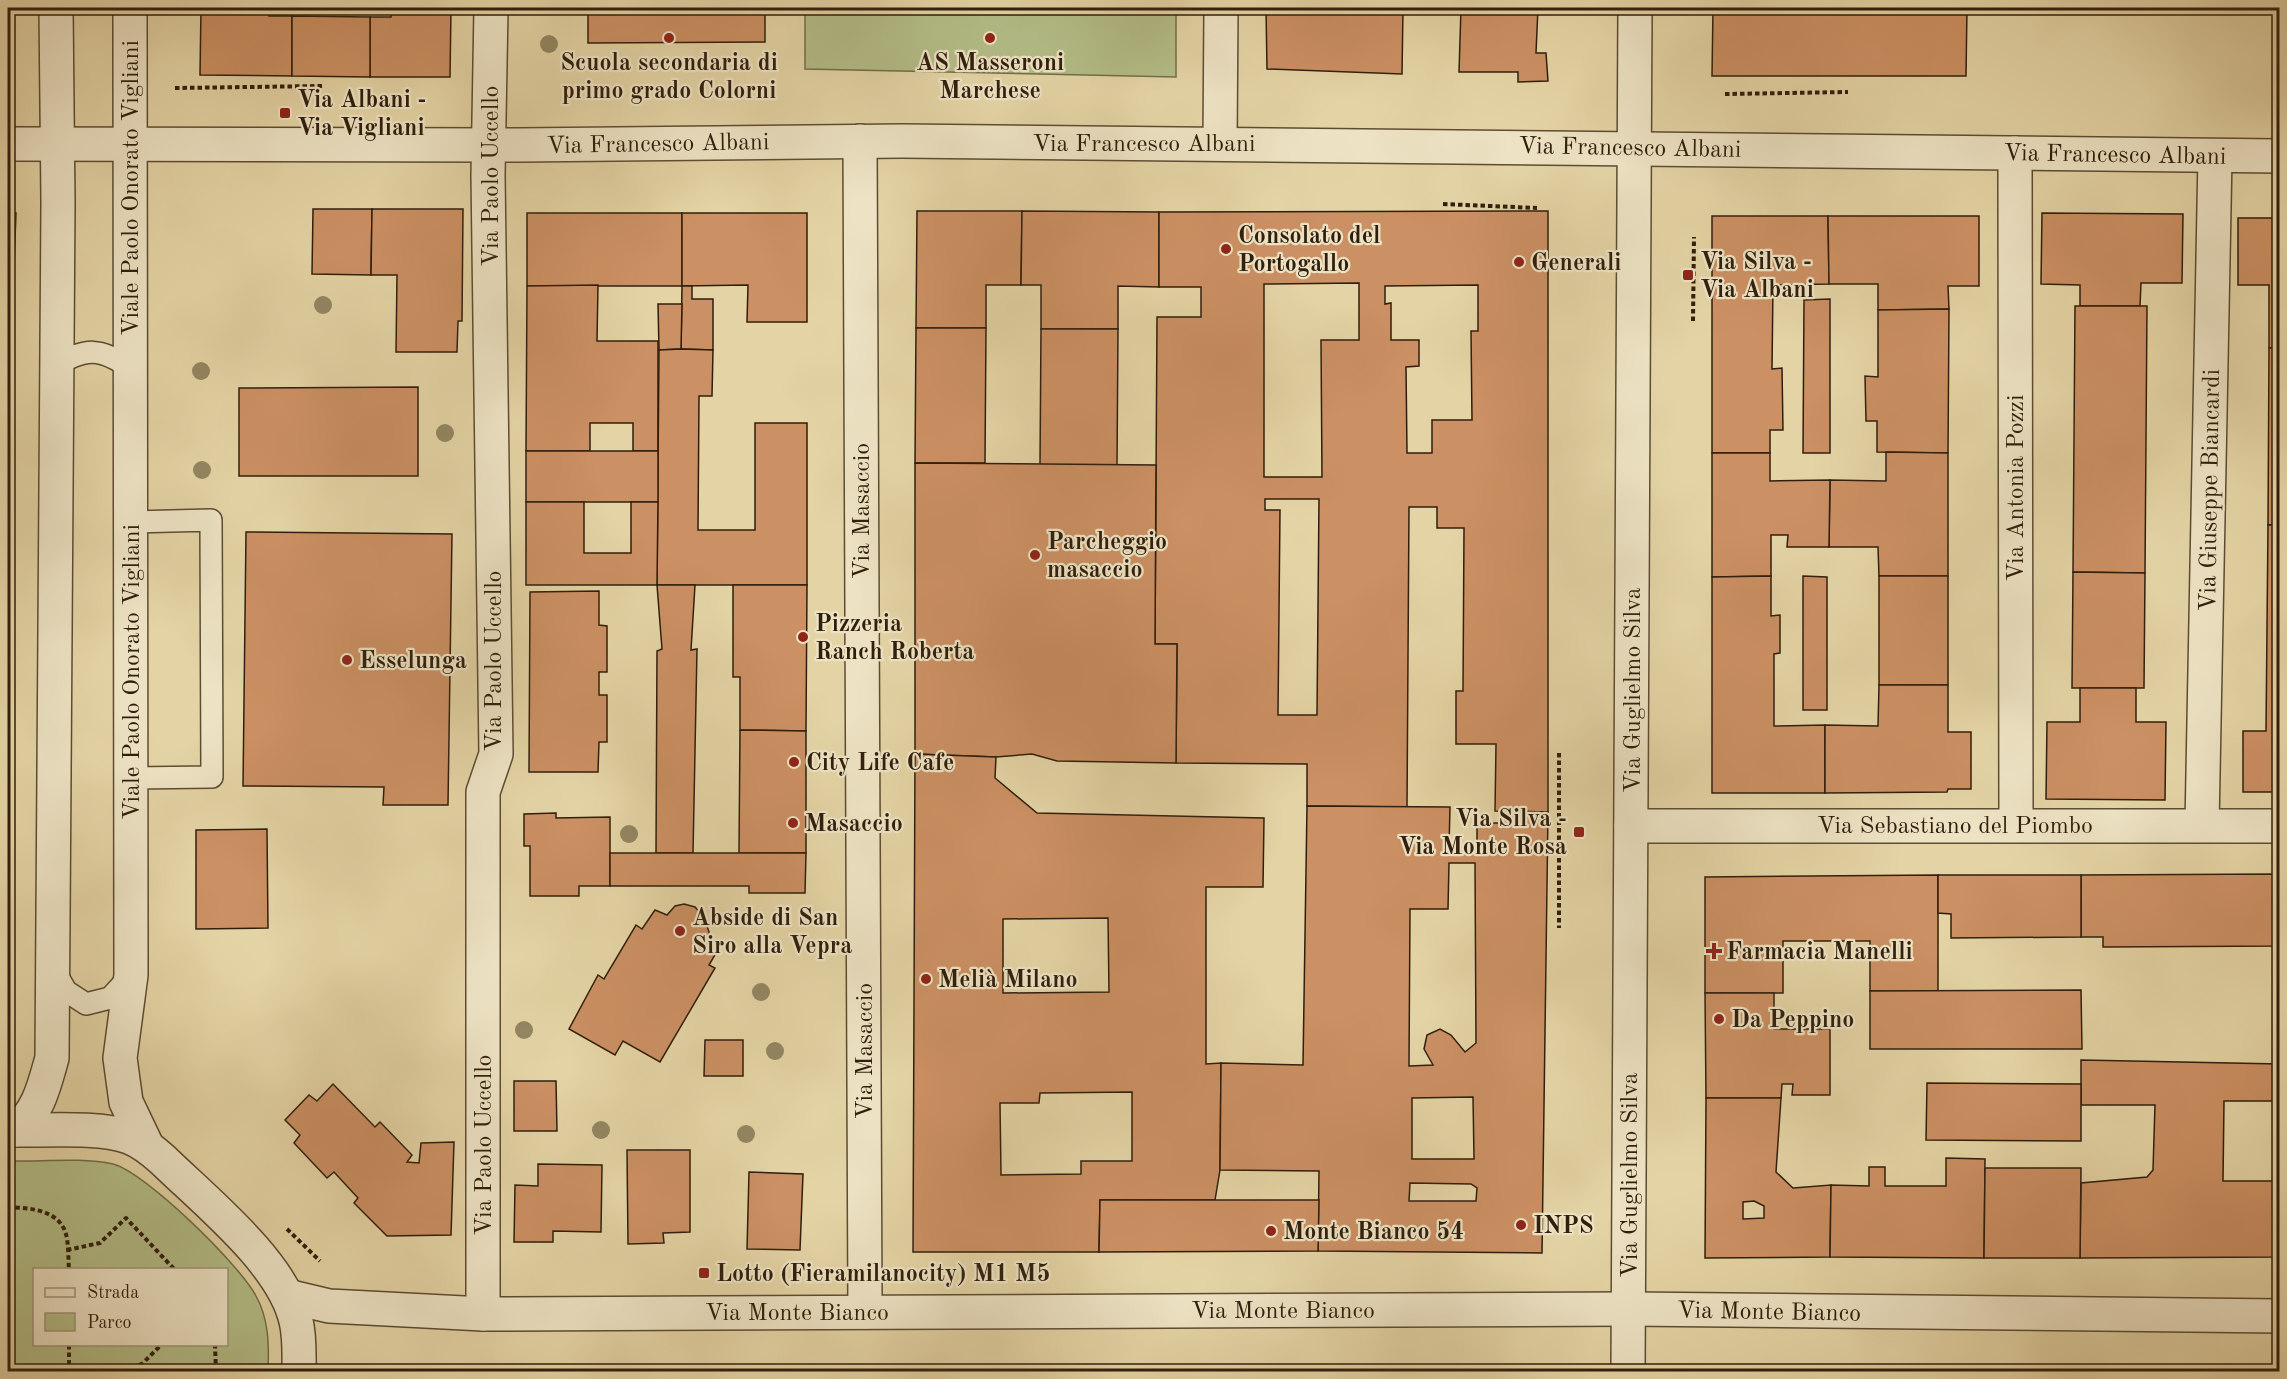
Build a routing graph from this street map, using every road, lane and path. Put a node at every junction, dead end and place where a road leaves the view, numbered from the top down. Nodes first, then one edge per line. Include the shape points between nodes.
1 (56, 8) edge
2 (130, 8) edge
3 (491, 8) edge
4 (1221, 8) edge
5 (1635, 8) edge
6 (322, 86) dead end
7 (175, 88) dead end
8 (1848, 92) dead end
9 (1725, 94) dead end
10 (860, 141) junction
11 (1220, 143) junction
12 (8, 144) edge
13 (58, 144) junction
14 (131, 144) junction
15 (488, 144) junction
16 (1634, 147) junction
17 (2015, 153) junction
18 (2215, 156) junction
19 (2280, 156) edge
20 (1443, 204) dead end
21 (1538, 207) dead end
22 (1694, 237) dead end
23 (1693, 321) dead end
24 (55, 366) junction
25 (130, 368) junction
26 (132, 522) junction
27 (1559, 753) dead end
28 (131, 778) junction
29 (2016, 824) junction
30 (2202, 825) junction
31 (1631, 826) junction
32 (2280, 826) edge
33 (1559, 928) dead end
34 (52, 967) junction
35 (131, 975) junction
36 (12, 1130) edge
37 (147, 1146) junction
38 (8, 1208) edge
39 (287, 1229) dead end
40 (67, 1250) junction
41 (320, 1261) dead end
42 (69, 1268) edge
43 (174, 1268) edge
44 (287, 1296) junction
45 (1629, 1309) junction
46 (865, 1312) junction
47 (483, 1314) junction
48 (2280, 1316) edge
49 (69, 1346) edge
50 (160, 1346) edge
51 (215, 1346) edge
52 (69, 1370) edge
53 (110, 1371) edge
54 (117, 1371) edge
55 (216, 1371) edge
56 (299, 1371) edge
57 (1628, 1371) edge

1 - 13 street
2 - 14 street, Viale Paolo Onorato Vigliani
3 - 15 street, Via Paolo Uccello
4 - 11 street
5 - 16 street, Via Guglielmo Silva
6 - 7 path
8 - 9 path
10 - 11 street, Via Francesco Albani
10 - 15 street, Via Francesco Albani
10 - 46 street, Via Masaccio
11 - 16 street, Via Francesco Albani
12 - 13 street, Via Francesco Albani
13 - 14 street, Via Francesco Albani
13 - 24 street
14 - 15 street, Via Francesco Albani
14 - 25 street, Viale Paolo Onorato Vigliani
15 - 47 street, Via Paolo Uccello via 496,754 483,792
16 - 17 street, Via Francesco Albani
16 - 31 street, Via Guglielmo Silva
17 - 18 street, Via Francesco Albani
17 - 29 street, Via Antonia Pozzi
18 - 19 street, Via Francesco Albani
18 - 30 street, Via Giuseppe Biancardi
20 - 21 path
22 - 23 path
24 - 25 lane, Viale Paolo Onorato Vigliani via 83,352 104,353
24 - 34 street
25 - 26 street, Viale Paolo Onorato Vigliani
26 - 28 street, Viale Paolo Onorato Vigliani
26 - 28 lane via 211,520 212,777
27 - 33 path
28 - 35 street, Viale Paolo Onorato Vigliani
29 - 30 street, Via Sebastiano del Piombo
29 - 31 street, Via Sebastiano del Piombo
30 - 32 street, Via Sebastiano del Piombo
31 - 45 street, Via Guglielmo Silva
34 - 35 lane via 66,991 86,1004 110,998
34 - 36 street via 52,1058 38,1104 28,1120
35 - 37 street, Viale Paolo Onorato Vigliani via 120,1058 126,1102
36 - 37 street via 107,1132 128,1136
37 - 44 street via 259,1255
38 - 40 path via 46,1212 65,1230
39 - 41 path
40 - 42 path
40 - 43 path via 100,1243 126,1218
44 - 47 street, Via Monte Bianco via 328,1306
44 - 56 street via 296,1321
45 - 46 street, Via Monte Bianco
45 - 48 street, Via Monte Bianco
45 - 57 street, Via Guglielmo Silva
46 - 47 street, Via Monte Bianco
49 - 52 path
50 - 54 path via 142,1364
51 - 55 path
52 - 53 path

